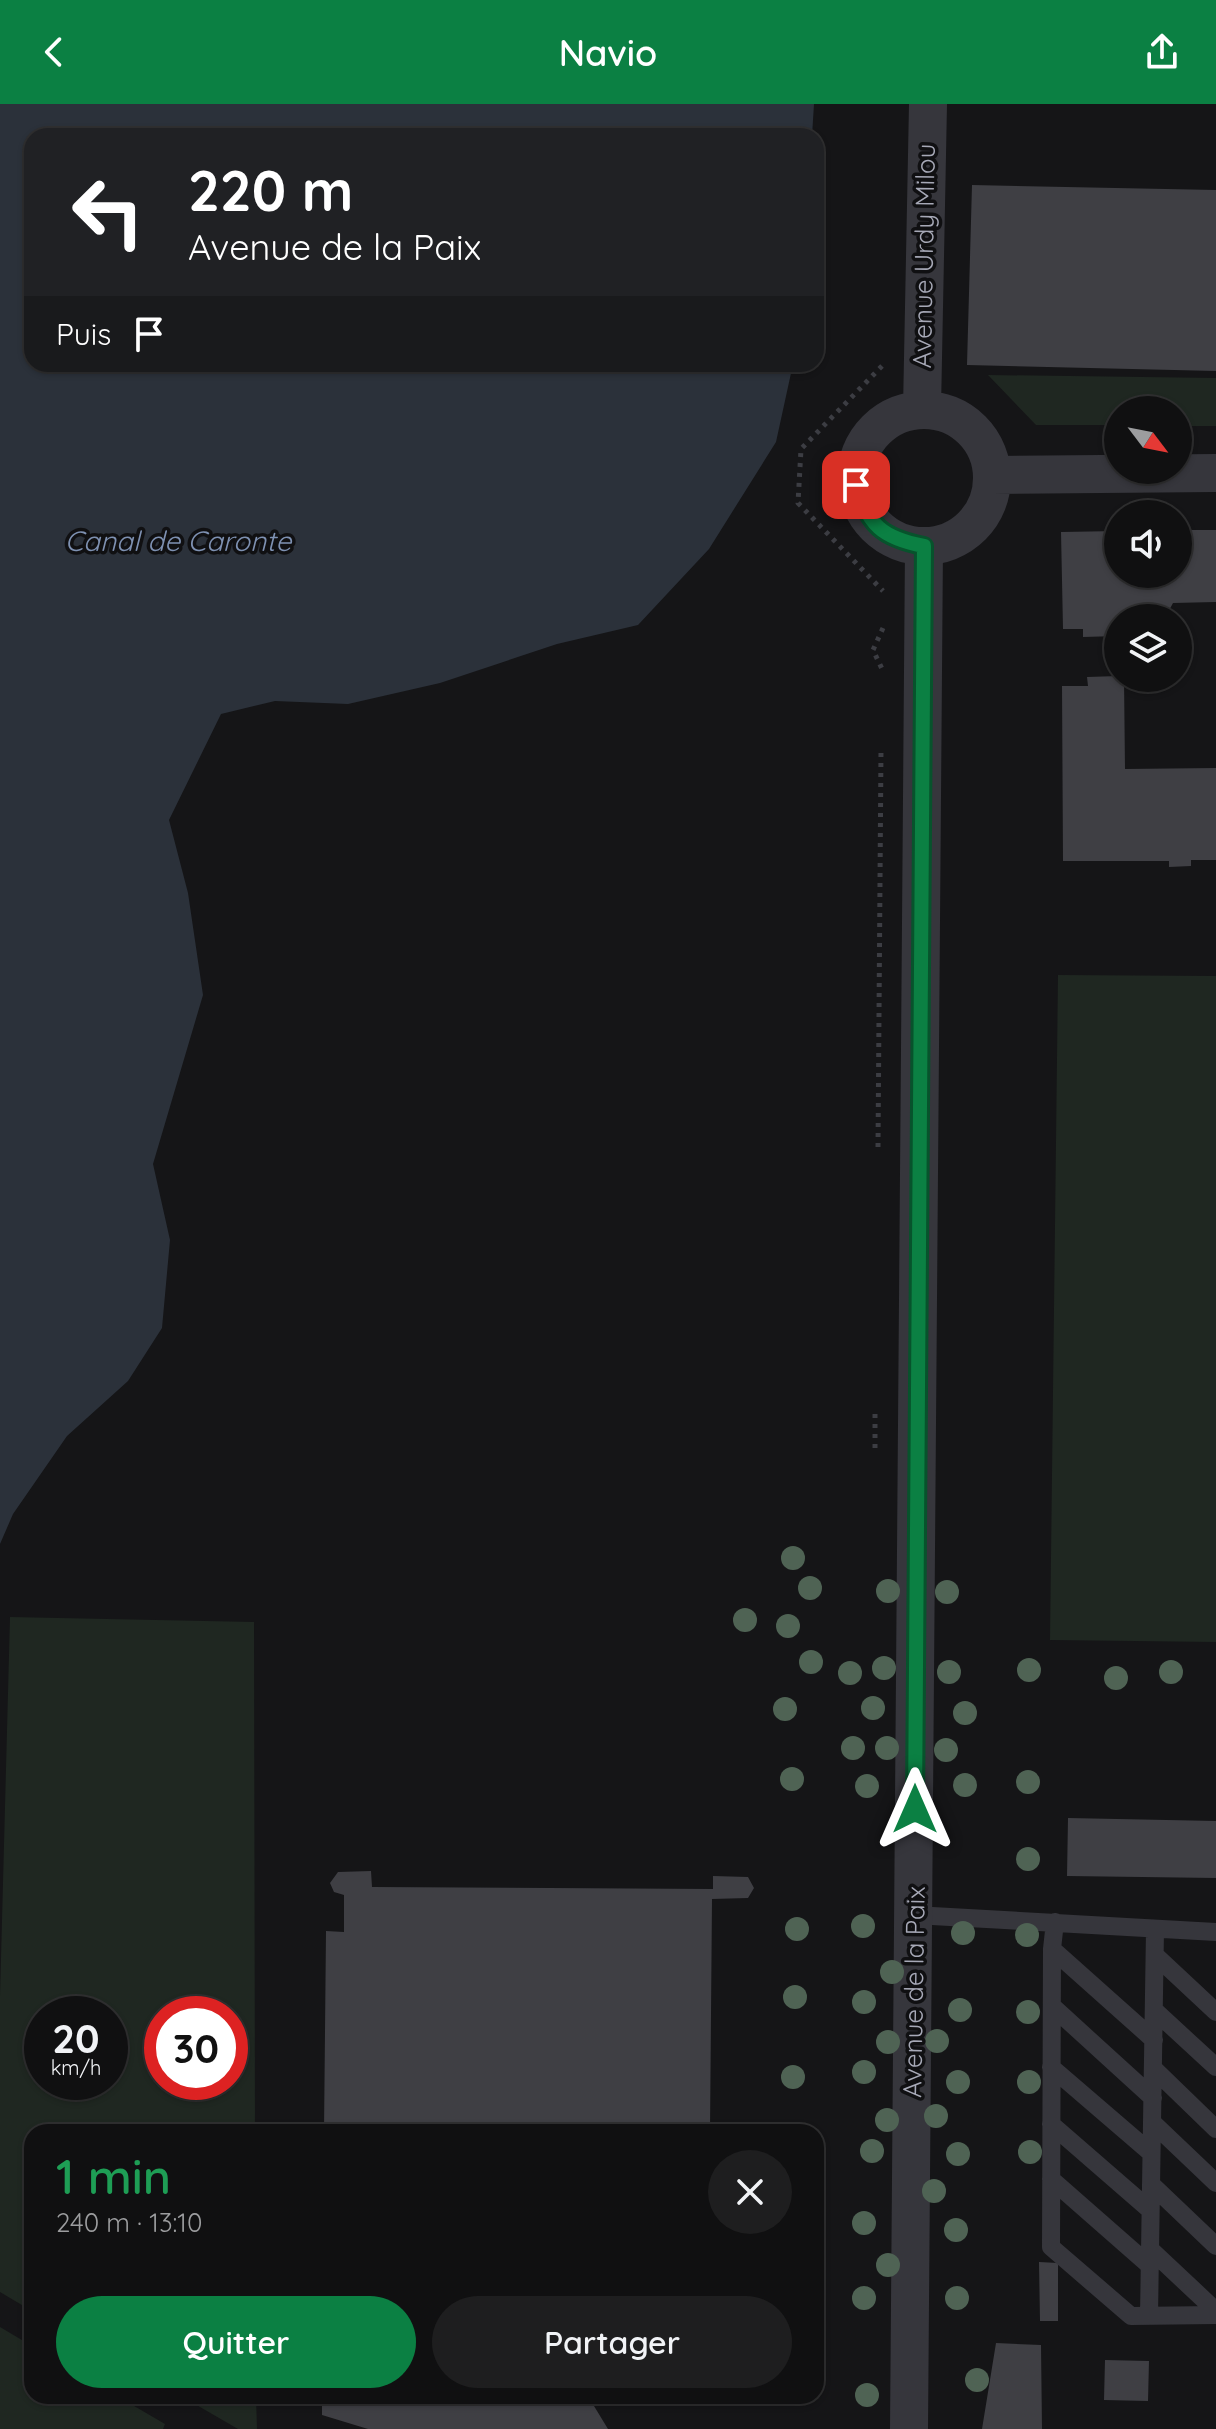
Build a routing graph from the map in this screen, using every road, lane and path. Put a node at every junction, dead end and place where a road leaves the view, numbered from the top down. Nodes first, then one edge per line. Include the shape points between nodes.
1 (928, 104) edge
2 (883, 351) dead end
3 (922, 409) junction
4 (1216, 473) edge
5 (992, 475) junction
6 (924, 546) junction
7 (885, 596) dead end
8 (885, 622) dead end
9 (873, 650) dead end
10 (882, 747) dead end
11 (878, 1107) dead end
12 (914, 1915) junction
13 (1055, 1922) junction
14 (1155, 1930) junction
15 (1216, 1932) edge
16 (1052, 1949) junction
17 (1155, 1955) junction
18 (1052, 2006) junction
19 (1154, 2010) junction
20 (1216, 2012) edge
21 (1154, 2040) junction
22 (1051, 2067) junction
23 (1216, 2067) edge
24 (1153, 2068) junction
25 (1153, 2098) junction
26 (1152, 2122) junction
27 (1051, 2124) junction
28 (1216, 2129) edge
29 (1151, 2153) junction
30 (1051, 2179) junction
31 (1216, 2183) edge
32 (1151, 2184) junction
33 (1150, 2210) junction
34 (1216, 2246) edge
35 (1150, 2257) junction
36 (1216, 2313) edge
37 (1149, 2316) junction
38 (909, 2429) edge

1 - 3 street, Avenue Urdy Milou
2 - 7 path via 882,367 801,449 798,503 883,588
3 - 5 street via 959,418 976,433
3 - 6 street via 895,415 868,437 857,462 856,485 864,511 878,529 898,541
4 - 5 street
5 - 6 street via 985,509 970,528 943,544
6 - 12 street, Avenue de la Paix
8 - 9 path
10 - 11 path
12 - 13 lane
12 - 38 street, Avenue de la Paix
13 - 14 lane
13 - 16 lane
14 - 15 lane
14 - 17 lane
16 - 18 lane
16 - 21 lane
17 - 19 lane
17 - 20 lane
18 - 22 lane
18 - 25 lane
19 - 21 lane
19 - 23 lane
21 - 24 lane
22 - 27 lane
22 - 29 lane
24 - 25 lane
24 - 28 lane
25 - 26 lane
26 - 29 lane
26 - 31 lane
27 - 30 lane
27 - 33 lane
29 - 32 lane
30 - 35 lane
30 - 37 lane via 1051,2247 1131,2316
32 - 33 lane
32 - 34 lane
33 - 35 lane
35 - 36 lane
35 - 37 lane
36 - 37 lane

